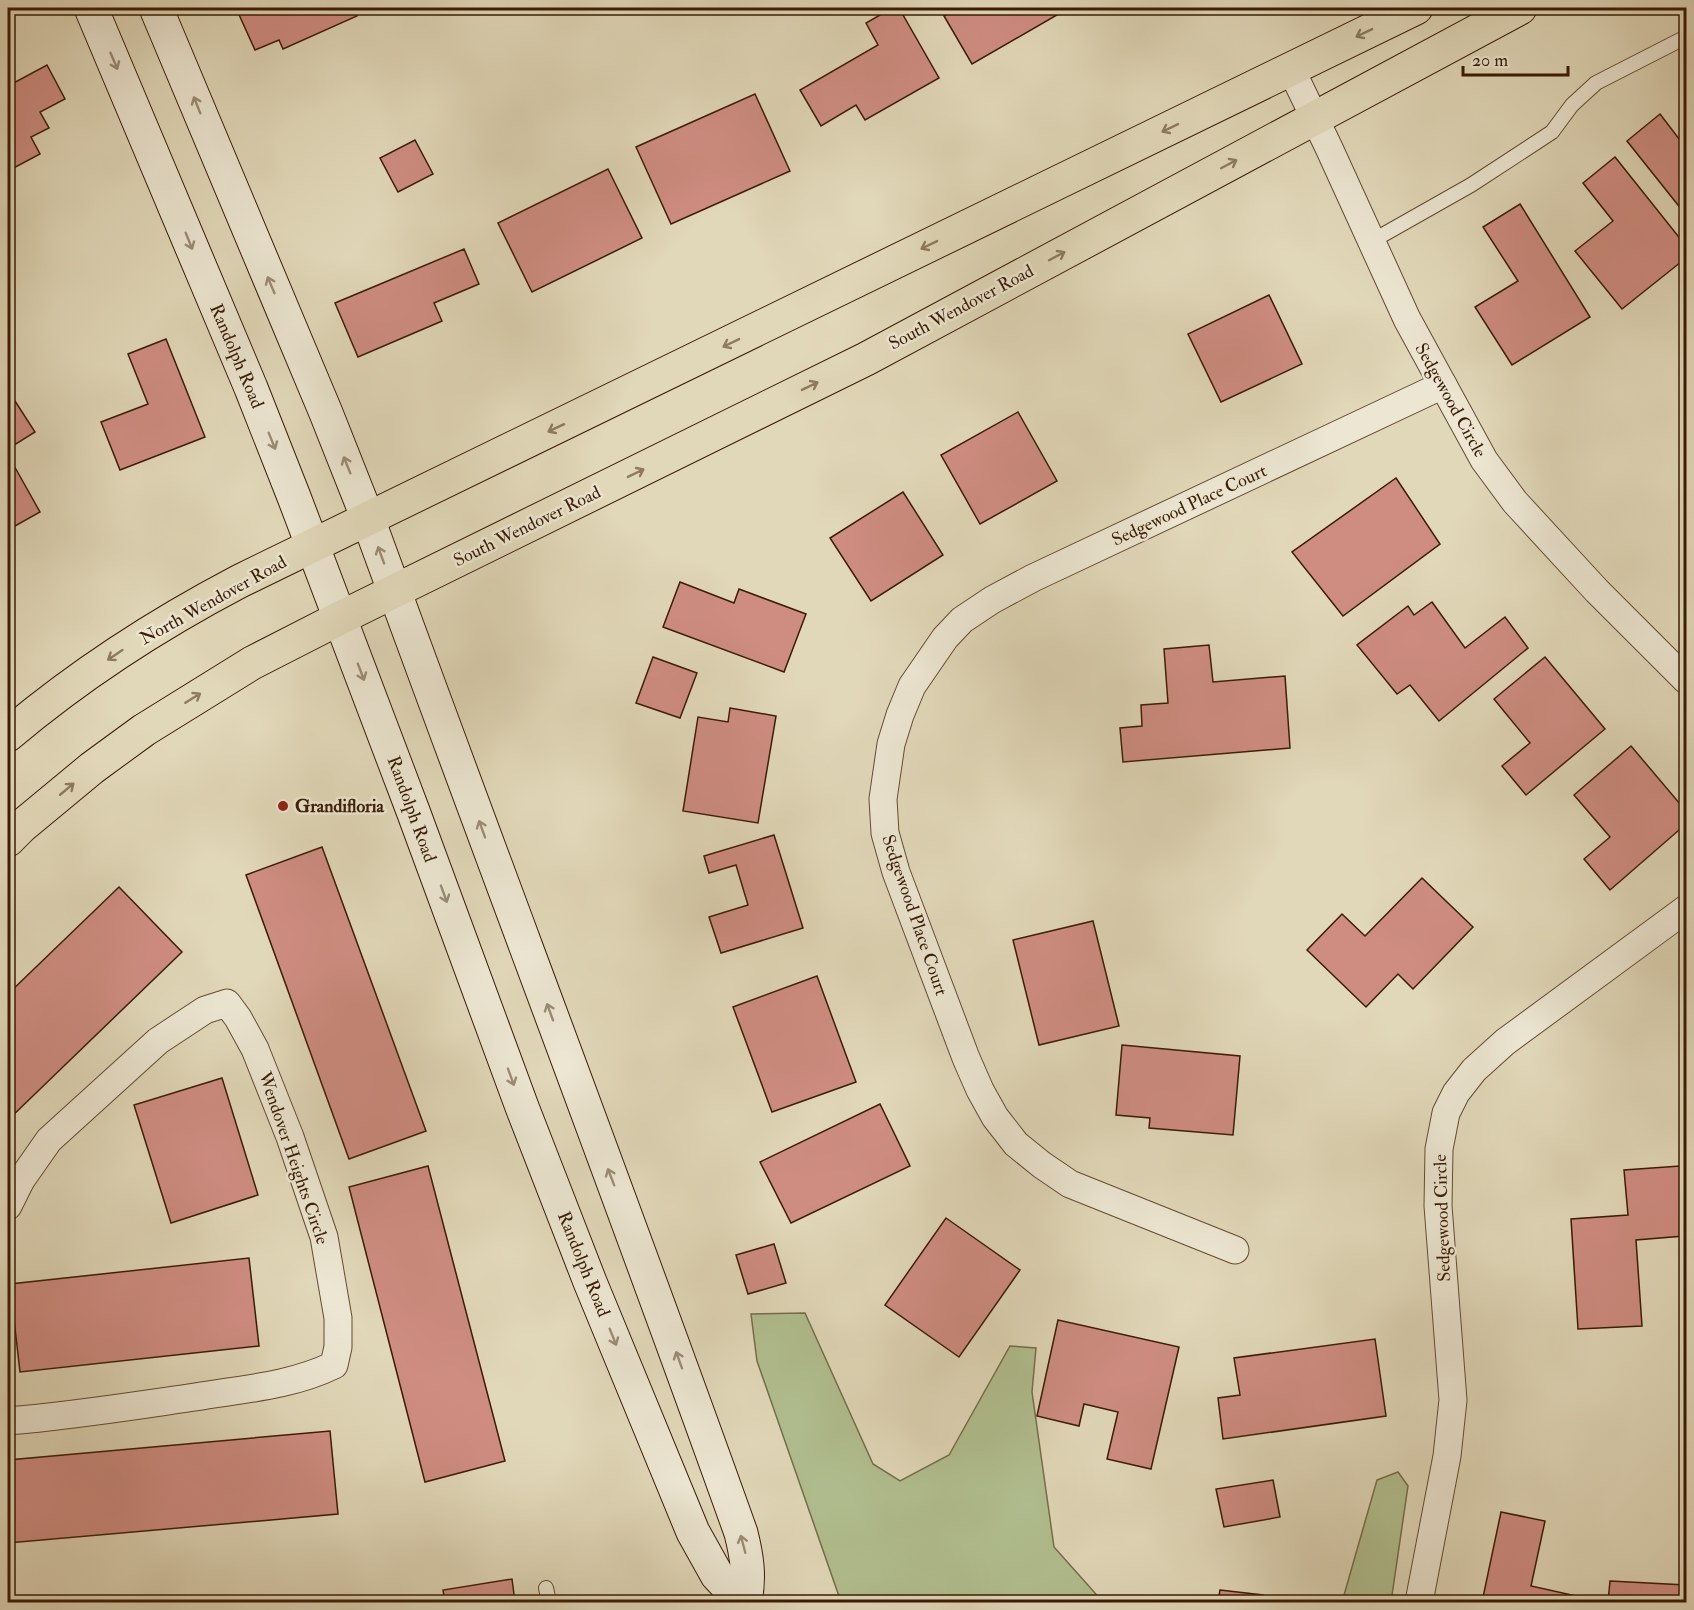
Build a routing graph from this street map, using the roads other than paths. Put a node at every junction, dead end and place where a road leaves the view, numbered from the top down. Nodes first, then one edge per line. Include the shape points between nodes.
1 (91, 8) edge
2 (156, 8) edge
3 (1416, 8) edge
4 (1520, 8) edge
5 (1686, 37) edge
6 (1291, 69) junction
7 (1315, 118) junction
8 (1372, 241) junction
9 (1443, 385) junction
10 (368, 519) junction
11 (313, 546) junction
12 (394, 591) junction
13 (340, 618) junction
14 (1686, 680) edge
15 (8, 735) edge
16 (8, 840) edge
17 (1686, 909) edge
18 (8, 1206) edge
19 (1235, 1250) dead end
20 (8, 1421) edge
21 (745, 1602) edge
22 (1419, 1602) edge

1 -> 11 main road, Randolph Road
10 -> 2 main road, Randolph Road
3 -> 6 main road
4 - 7 main road, South Wendover Road
5 - 8 lane via 1596,83 1572,105 1552,132 1471,185
6 - 7 street, Sedgewood Circle
6 -> 10 main road, North Wendover Road
7 - 8 street, Sedgewood Circle
12 -> 7 main road, South Wendover Road via 866,358
8 - 9 street, Sedgewood Circle via 1407,319
9 - 14 street, Sedgewood Circle via 1484,459 1515,502
9 - 19 street, Sedgewood Place Court via 992,600 962,620 945,638 912,686 891,744 883,799 887,841 966,1058 995,1117 1016,1144 1071,1184
10 - 11 main road, North Wendover Road
12 -> 10 main road, Randolph Road
11 - 13 main road, Randolph Road
11 -> 15 main road, North Wendover Road via 177,615 68,688
12 - 13 main road
21 -> 12 main road, Randolph Road via 748,1565 741,1533
16 -> 13 main road via 92,768 144,730 252,663
13 -> 21 main road, Randolph Road via 522,1107 693,1532 717,1575
17 - 22 street, Sedgewood Circle via 1505,1042 1474,1070 1446,1113 1439,1149 1438,1206 1453,1400 1447,1456
18 - 20 street, Wendover Heights Circle via 49,1140 158,1041 205,1010 227,1003 255,1049 324,1237 338,1318 338,1347 334,1365 282,1383

